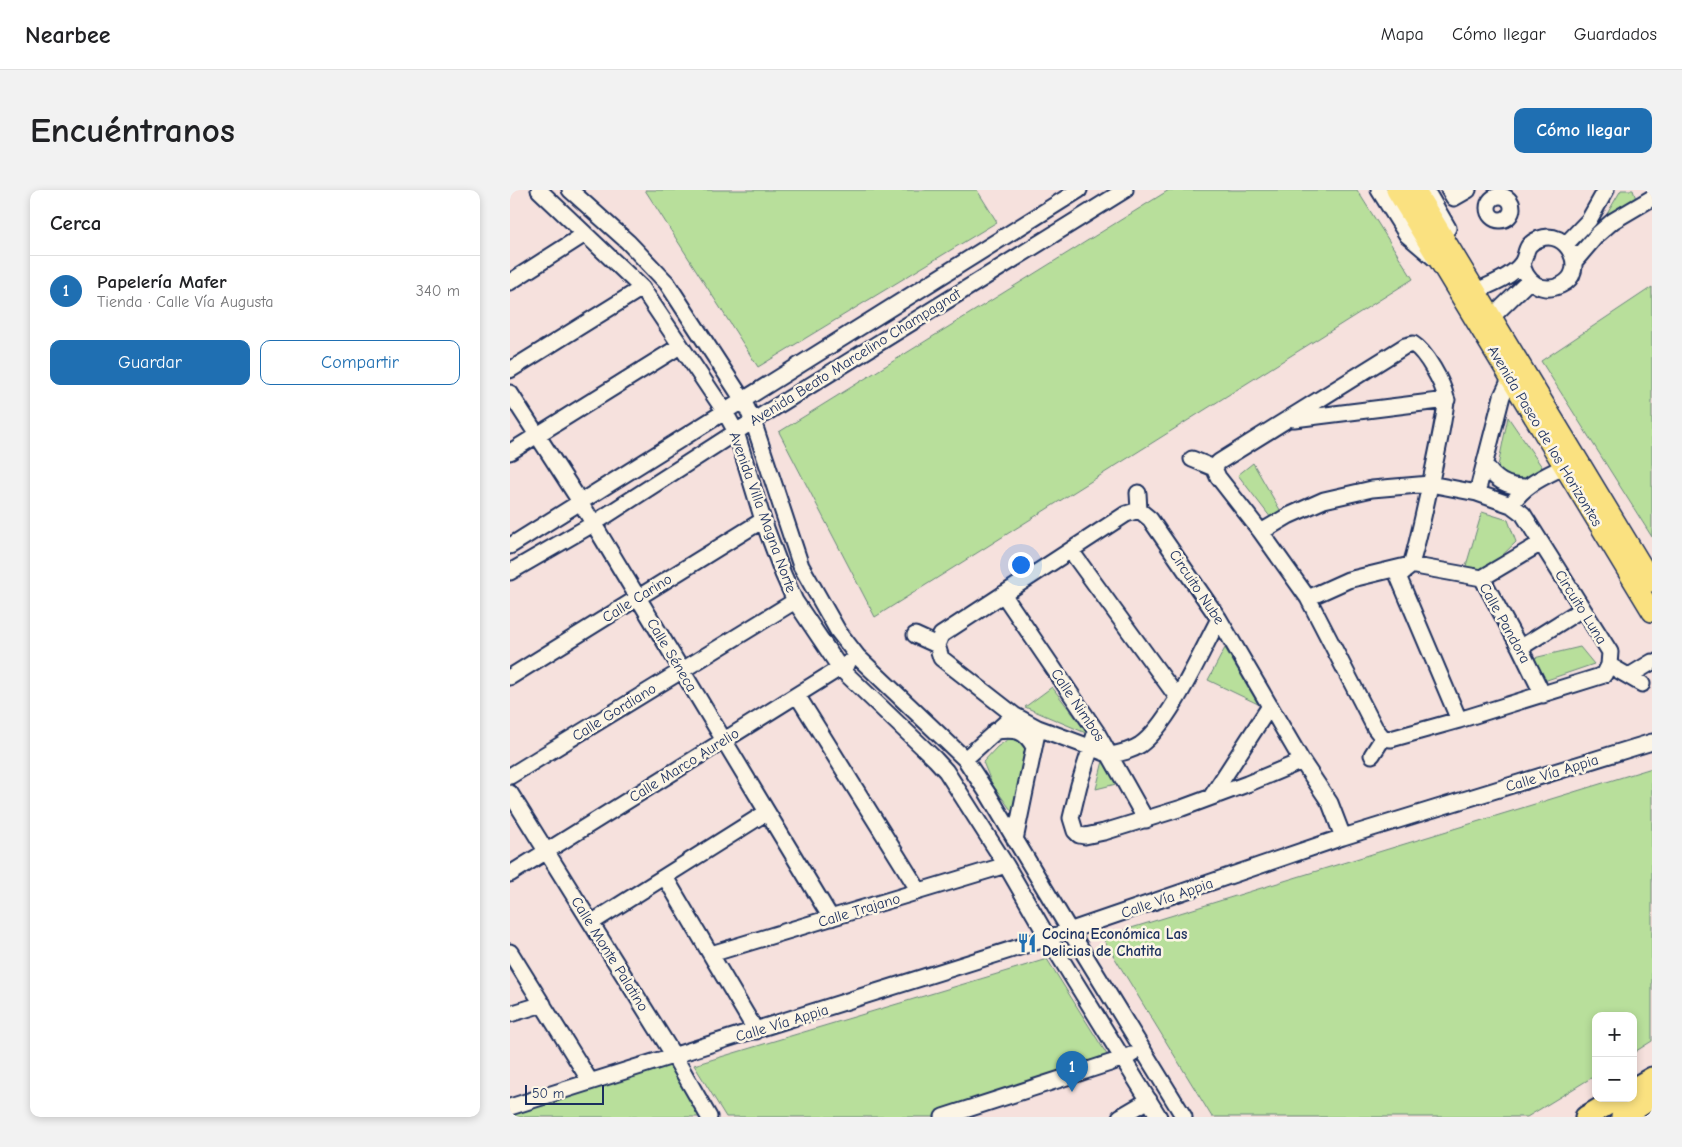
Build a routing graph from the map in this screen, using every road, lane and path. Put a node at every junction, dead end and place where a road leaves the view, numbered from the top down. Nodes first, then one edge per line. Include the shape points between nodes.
1 (539, 190) edge
2 (570, 190) edge
3 (1079, 190) edge
4 (1125, 190) edge
5 (1379, 190) edge
6 (1396, 190) edge
7 (1415, 190) edge
8 (1426, 190) edge
9 (1468, 190) edge
10 (1606, 190) edge
11 (1451, 194) edge
12 (1645, 197) edge
13 (1053, 206) junction
14 (1438, 209) junction
15 (1066, 228) junction
16 (585, 234) junction
17 (1566, 244) junction
18 (982, 251) junction
19 (1443, 254) junction
20 (1522, 262) junction
21 (1574, 262) junction
22 (995, 270) junction
23 (1530, 281) junction
24 (510, 282) edge
25 (642, 288) junction
26 (1476, 291) junction
27 (1492, 317) junction
28 (680, 346) junction
29 (510, 370) edge
30 (1510, 379) junction
31 (1335, 391) junction
32 (510, 393) edge
33 (743, 400) junction
34 (1447, 400) junction
35 (725, 412) junction
36 (1346, 412) junction
37 (753, 420) junction
38 (1287, 420) junction
39 (736, 432) junction
40 (537, 435) junction
41 (510, 452) edge
42 (1192, 459) dead end
43 (1485, 464) junction
44 (1564, 467) junction
45 (1214, 468) junction
46 (1430, 484) junction
47 (1526, 487) junction
48 (1138, 493) dead end
49 (1477, 493) junction
50 (581, 503) junction
51 (1511, 505) junction
52 (1139, 510) junction
53 (763, 520) junction
54 (593, 524) junction
55 (1261, 532) junction
56 (1541, 543) junction
57 (510, 546) edge
58 (1071, 550) junction
59 (1410, 566) junction
60 (510, 572) edge
61 (1482, 578) junction
62 (1652, 582) edge
63 (1003, 594) junction
64 (638, 598) junction
65 (1308, 598) junction
66 (795, 601) junction
67 (1582, 608) junction
68 (1652, 612) edge
69 (1219, 618) junction
70 (915, 635) dead end
71 (937, 646) junction
72 (1520, 648) junction
73 (858, 656) junction
74 (1652, 662) edge
75 (1609, 665) junction
76 (840, 668) junction
77 (681, 671) junction
78 (510, 677) edge
79 (797, 695) junction
80 (1543, 695) junction
81 (1177, 697) junction
82 (1270, 706) junction
83 (1014, 714) junction
84 (1460, 720) junction
85 (1038, 728) junction
86 (995, 731) junction
87 (1096, 731) junction
88 (1383, 738) junction
89 (724, 740) junction
90 (1652, 742) edge
91 (1034, 747) junction
92 (1090, 748) junction
93 (1111, 755) junction
94 (1372, 755) dead end
95 (965, 760) junction
96 (1302, 761) junction
97 (510, 776) edge
98 (510, 793) edge
99 (1211, 797) junction
100 (767, 812) junction
101 (1146, 820) junction
102 (1343, 837) junction
103 (1015, 840) junction
104 (546, 852) junction
105 (1006, 865) junction
106 (510, 874) edge
107 (665, 876) junction
108 (919, 891) junction
109 (831, 918) junction
110 (591, 923) junction
111 (1070, 931) junction
112 (1048, 938) junction
113 (510, 952) edge
114 (711, 954) junction
115 (542, 1004) junction
116 (510, 1014) edge
117 (756, 1031) junction
118 (1142, 1048) junction
119 (674, 1056) junction
120 (1124, 1059) junction
121 (1652, 1078) edge
122 (590, 1081) junction
123 (1637, 1087) edge
124 (1652, 1098) edge
125 (1149, 1100) junction
126 (1611, 1102) edge
127 (510, 1107) edge
128 (709, 1117) edge
129 (943, 1117) edge
130 (1120, 1117) edge
131 (1159, 1117) edge
132 (1184, 1117) edge
133 (1586, 1117) edge
134 (1622, 1117) edge

1 - 16 street, Avenida Villa Magna Norte
2 - 33 street, Avenida Villa Magna Norte via 628,242 667,283
3 - 13 street, Avenida Beato Marcelino Champagnat
4 - 15 street, Avenida Beato Marcelino Champagnat
5 - 19 street, Avenida Paseo de los Horizontes via 1407,235
6 - 19 main road, Avenida Paseo de los Horizontes
7 - 19 main road, Avenida Paseo de los Horizontes
8 - 14 street, Avenida Paseo de los Horizontes
9 - 11 street
10 - 17 street via 1589,220
11 - 14 street
12 - 21 street via 1597,235
13 - 15 street
13 - 18 street, Avenida Beato Marcelino Champagnat
14 - 19 street, Avenida Paseo de los Horizontes via 1449,229
15 - 22 street, Avenida Beato Marcelino Champagnat
16 - 24 street
16 - 25 street, Avenida Villa Magna Norte
17 - 20 street via 1548,237 1538,239 1530,244
17 - 21 street
18 - 22 street
18 - 33 street, Avenida Beato Marcelino Champagnat
19 - 26 main road, Avenida Paseo de los Horizontes
19 - 30 main road, Avenida Paseo de los Horizontes
20 - 23 street
20 - 26 street via 1505,277
21 - 23 street via 1572,274 1564,284 1552,289 1540,288
22 - 37 street, Avenida Beato Marcelino Champagnat
23 - 27 street
25 - 28 street, Avenida Villa Magna Norte
25 - 29 street
26 - 27 main road, Avenida Paseo de los Horizontes
27 - 62 main road, Avenida Paseo de los Horizontes
28 - 35 street, Avenida Villa Magna Norte
28 - 40 street
30 - 43 street via 1502,396
30 - 44 main road, Avenida Paseo de los Horizontes
31 - 34 street via 1413,344 1420,348 1441,382
31 - 36 street
31 - 38 street
32 - 40 street, Calle Séneca
33 - 35 street, Avenida Beato Marcelino Champagnat
33 - 37 street, Avenida Villa Magna Norte
34 - 36 street
34 - 46 street
35 - 39 street, Avenida Villa Magna Norte
35 - 50 street, Avenida Beato Marcelino Champagnat
36 - 38 street
37 - 39 street, Avenida Beato Marcelino Champagnat
37 - 73 street, Avenida Villa Magna Norte via 800,566 838,631
38 - 45 street
39 - 53 street, Avenida Villa Magna Norte
39 - 54 street, Avenida Beato Marcelino Champagnat
40 - 41 street
40 - 50 street, Calle Séneca
42 - 45 street
43 - 47 street via 1502,482
43 - 49 street
44 - 47 street
44 - 68 main road, Avenida Paseo de los Horizontes
45 - 55 street via 1218,478
46 - 49 street, Circuito Luna
46 - 55 street, Circuito Luna via 1372,489 1324,500
46 - 59 street
47 - 51 street
48 - 52 street
49 - 51 street, Circuito Luna
50 - 54 street, Calle Séneca
50 - 57 street, Avenida Beato Marcelino Champagnat
51 - 56 street, Circuito Luna via 1523,514
52 - 58 street via 1126,514
52 - 69 street, Circuito Nube via 1150,519
53 - 64 street, Calle Carino
53 - 66 street, Avenida Villa Magna Norte
54 - 60 street, Avenida Beato Marcelino Champagnat
54 - 64 street, Calle Séneca
55 - 65 street
56 - 61 street
56 - 67 street, Circuito Luna
58 - 63 street
58 - 81 street
59 - 61 street, Calle Pandora
59 - 65 street, Calle Pandora via 1348,580
59 - 84 street via 1398,576
61 - 72 street, Calle Pandora
63 - 71 street via 940,635
63 - 87 street, Calle Nimbos
64 - 77 street, Calle Séneca
64 - 78 street, Calle Carino
65 - 88 street
66 - 76 street, Avenida Villa Magna Norte
66 - 77 street, Calle Gordiano
67 - 72 street
67 - 75 street, Circuito Luna via 1610,652
69 - 81 street
69 - 82 street, Circuito Nube
70 - 71 street
71 - 83 street via 941,658
72 - 80 street, Calle Pandora
73 - 76 street, Calle Marco Aurelio
73 - 95 street, Avenida Villa Magna Norte
74 - 75 street via 1635,680
75 - 80 street, Circuito Luna via 1604,675
76 - 79 street, Calle Marco Aurelio
76 - 105 street, Avenida Villa Magna Norte via 946,771
77 - 89 street, Calle Séneca
77 - 97 street, Calle Gordiano
79 - 89 street, Calle Marco Aurelio
79 - 108 street
80 - 84 street, Circuito Luna
81 - 93 street via 1145,741
82 - 96 street, Circuito Nube
82 - 99 street
83 - 85 street
83 - 86 street
84 - 88 street, Circuito Luna
85 - 91 street
85 - 92 street
86 - 91 street via 1010,729 1020,732
86 - 95 street
87 - 92 street
87 - 93 street, Calle Nimbos
88 - 94 street
89 - 100 street, Calle Séneca
89 - 104 street, Calle Marco Aurelio
90 - 102 street, Calle Vía Appia
91 - 103 street
92 - 93 street
92 - 101 street via 1072,810 1072,825 1078,840
93 - 101 street, Calle Nimbos
95 - 103 street, Avenida Villa Magna Norte
96 - 99 street
96 - 102 street, Circuito Nube via 1330,803
98 - 104 street, Calle Monte Palatino
99 - 101 street
100 - 107 street
100 - 109 street, Calle Séneca
102 - 111 street, Calle Vía Appia
103 - 111 street, Avenida Villa Magna Norte
104 - 106 street, Calle Marco Aurelio
104 - 110 street, Calle Monte Palatino
105 - 108 street, Calle Trajano
105 - 112 street, Avenida Villa Magna Norte
107 - 110 street
107 - 114 street
108 - 109 street, Calle Trajano
109 - 114 street, Calle Trajano
110 - 119 street, Calle Monte Palatino
111 - 112 street, Calle Vía Appia
111 - 118 street, Avenida Villa Magna Norte
112 - 117 street, Calle Vía Appia
112 - 120 street, Avenida Villa Magna Norte
113 - 115 street
114 - 117 street
115 - 116 street
115 - 122 street
117 - 119 street, Calle Vía Appia
118 - 120 street
118 - 132 street, Avenida Villa Magna Norte
119 - 122 street, Calle Vía Appia
119 - 128 street, Calle Monte Palatino
120 - 125 street, Avenida Villa Magna Norte
120 - 129 street
121 - 123 highway
122 - 127 street, Calle Vía Appia
124 - 134 highway
125 - 130 street
125 - 131 street, Avenida Villa Magna Norte
126 - 133 highway

